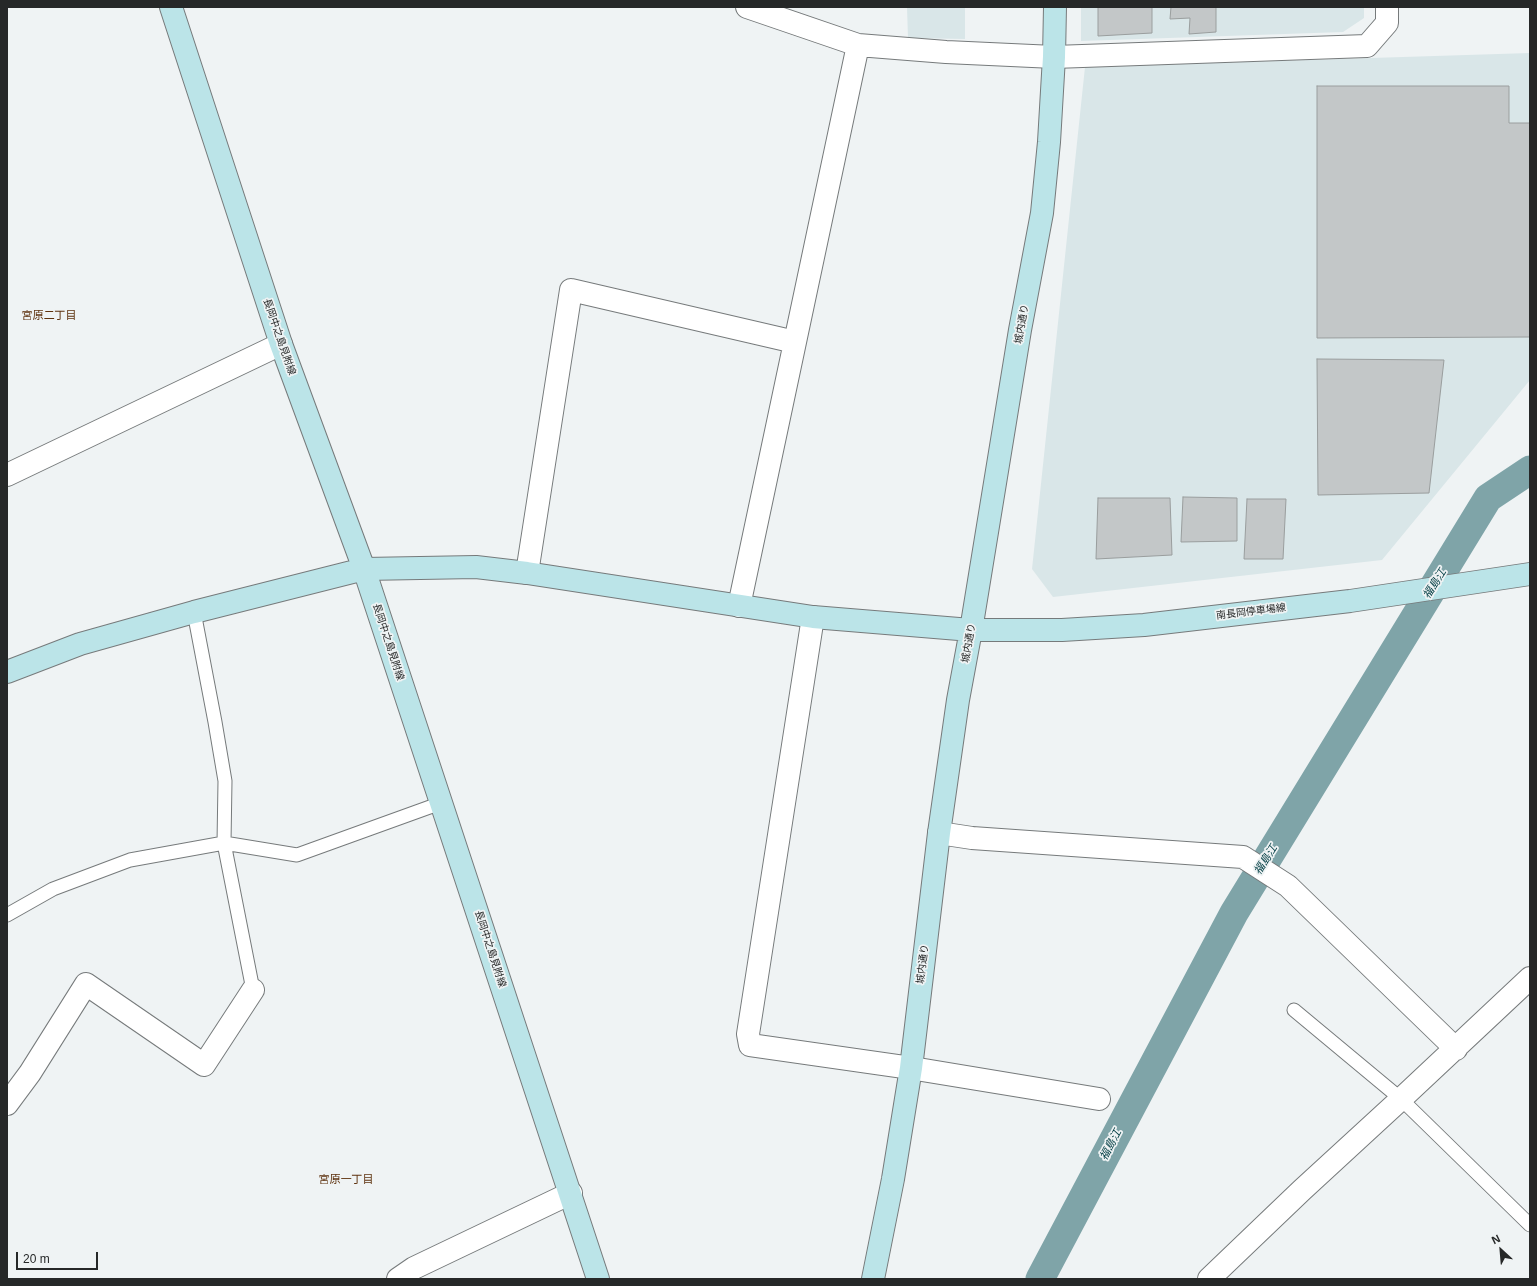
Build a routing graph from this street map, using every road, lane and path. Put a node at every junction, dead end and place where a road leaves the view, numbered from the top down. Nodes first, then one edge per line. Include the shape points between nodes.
1 (171, 7) edge
2 (747, 7) edge
3 (1055, 7) edge
4 (1387, 7) edge
5 (771, 11) edge
6 (858, 45) junction
7 (1054, 57) junction
8 (795, 342) junction
9 (281, 344) junction
10 (7, 475) edge
11 (364, 569) junction
12 (527, 573) junction
13 (1530, 574) edge
14 (739, 606) junction
15 (194, 612) junction
16 (813, 617) junction
17 (971, 630) junction
18 (7, 672) edge
19 (442, 803) junction
20 (939, 833) junction
21 (224, 843) junction
22 (7, 914) edge
23 (1530, 978) edge
24 (253, 990) joint
25 (1294, 1010) dead end
26 (1456, 1048) junction
27 (911, 1068) junction
28 (1099, 1099) dead end
29 (1401, 1099) junction
30 (7, 1104) edge
31 (571, 1193) junction
32 (1530, 1225) edge
33 (398, 1279) edge
34 (598, 1279) edge
35 (873, 1279) edge
36 (1209, 1279) edge

1 - 9 street, 長岡中之島見附線
2 - 5 street
3 - 7 street, 城内通り
4 - 7 street via 1387,23 1368,46
5 - 6 street
6 - 7 street
6 - 8 street
7 - 17 street, 城内通り via 1042,213 1020,330
8 - 12 street via 571,290
8 - 14 street
9 - 10 street
9 - 11 street, 長岡中之島見附線
11 - 12 street, 南長岡停車場線 via 476,567
11 - 15 street, 南長岡停車場線
11 - 19 street, 長岡中之島見附線
12 - 14 street, 南長岡停車場線
13 - 17 street, 南長岡停車場線 via 1350,601 1144,625 1062,630
14 - 16 street, 南長岡停車場線
15 - 18 street, 南長岡停車場線 via 80,644
15 - 21 lane via 225,781
16 - 17 street, 南長岡停車場線
16 - 27 street via 748,1034 750,1045
17 - 20 street, 城内通り
19 - 21 lane via 297,855
19 - 31 street, 長岡中之島見附線
20 - 26 street via 972,838 1243,857 1288,886
20 - 27 street, 城内通り
21 - 22 lane via 130,860 53,889
21 - 24 lane
23 - 26 street
24 - 30 street via 204,1065 86,984 30,1073
25 - 29 lane
26 - 29 street
27 - 28 street
27 - 35 street, 城内通り
29 - 32 lane
29 - 36 street
31 - 33 street via 414,1268
31 - 34 street, 長岡中之島見附線

